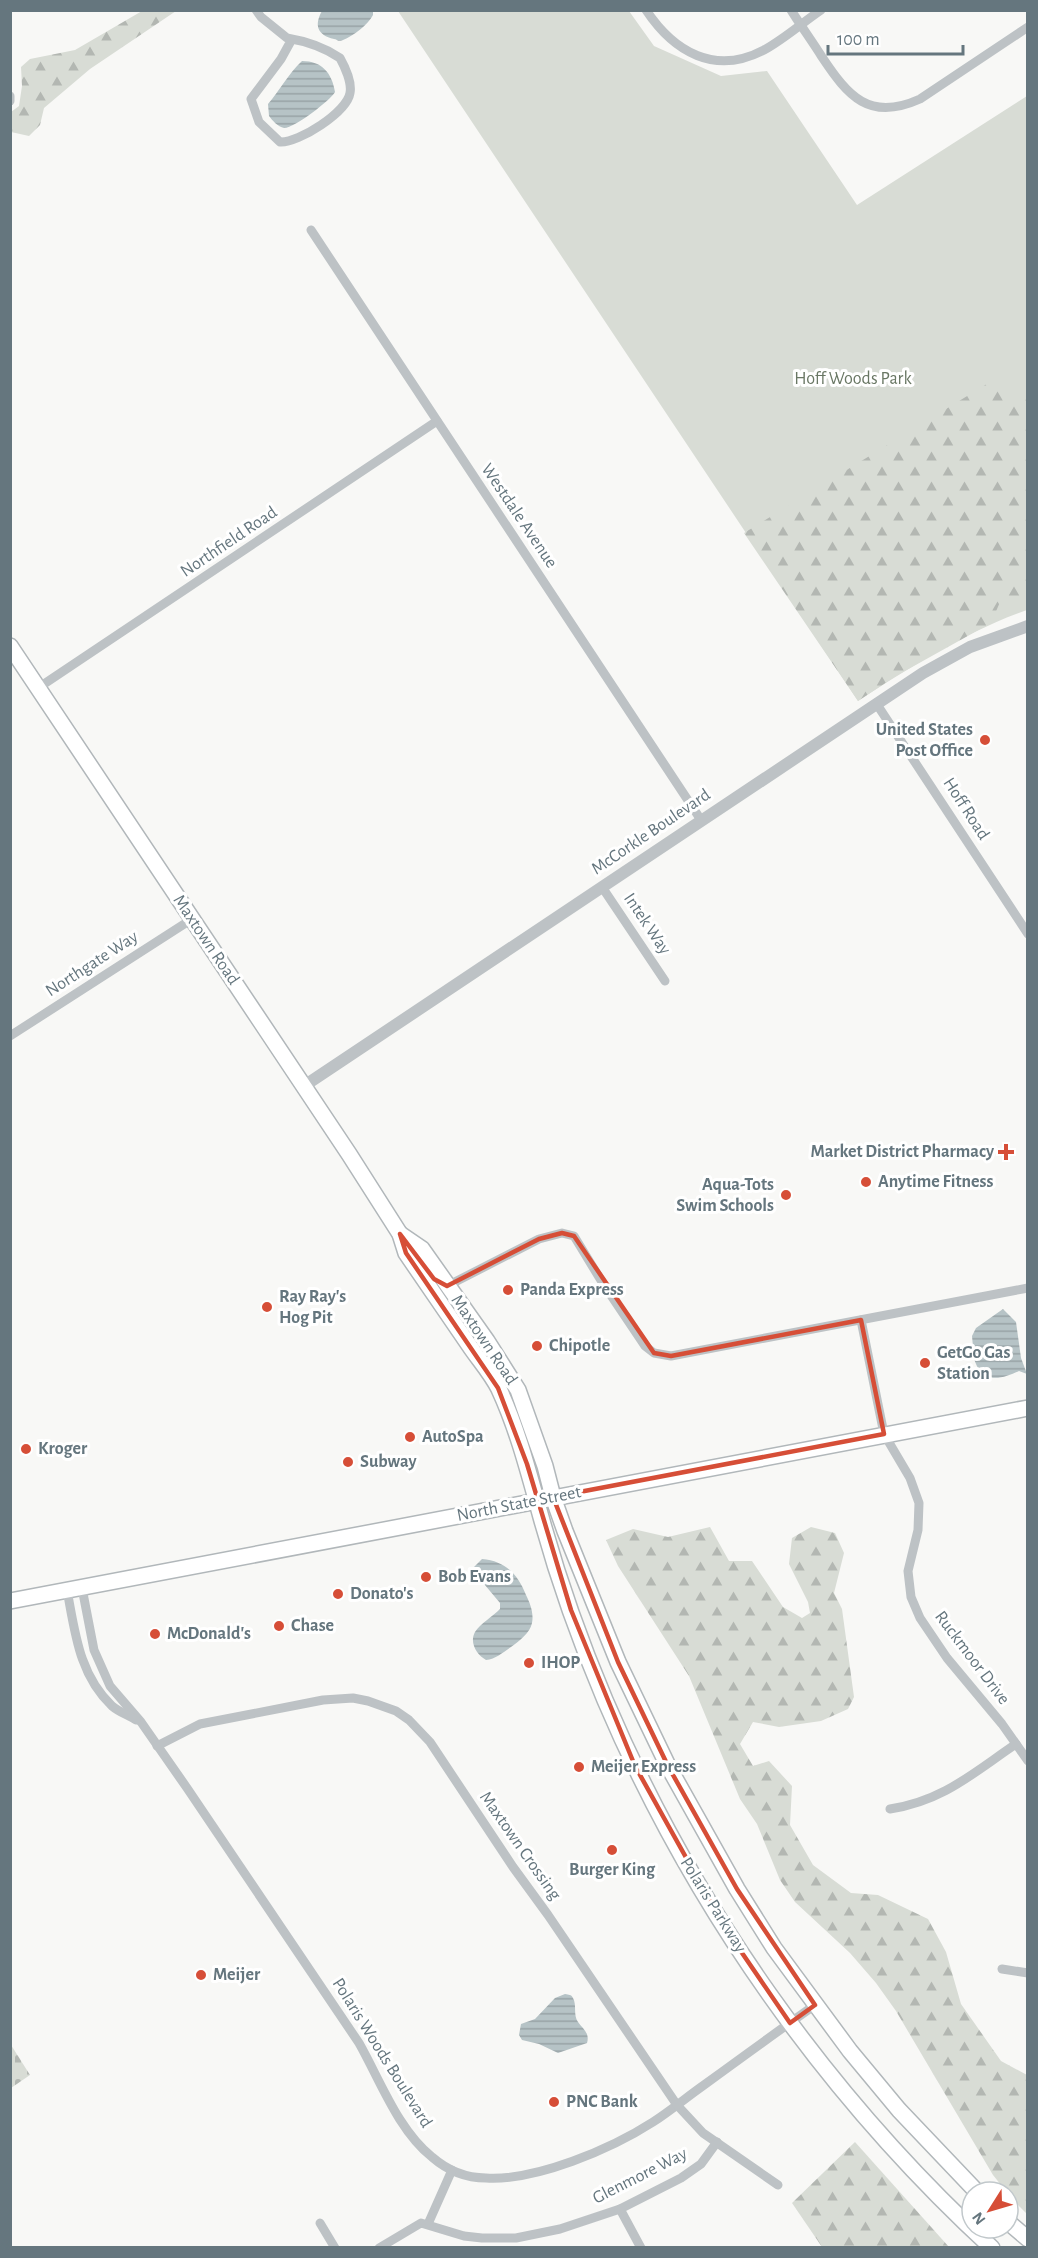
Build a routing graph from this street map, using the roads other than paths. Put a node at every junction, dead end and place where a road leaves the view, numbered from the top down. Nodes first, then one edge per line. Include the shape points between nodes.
1 (256, 10) edge
2 (646, 10) edge
3 (791, 10) edge
4 (821, 10) edge
5 (800, 24) junction
6 (1028, 27) edge
7 (292, 39) junction
8 (10, 96) edge
9 (10, 101) edge
10 (311, 230) dead end
11 (437, 421) junction
12 (1028, 626) edge
13 (10, 646) edge
14 (38, 688) junction
15 (876, 703) junction
16 (701, 820) junction
17 (602, 887) junction
18 (192, 920) junction
19 (1028, 934) edge
20 (665, 981) dead end
21 (10, 1036) edge
22 (304, 1086) junction
23 (400, 1234) junction
24 (447, 1286) junction
25 (1028, 1287) edge
26 (431, 1289) junction
27 (861, 1320) junction
28 (487, 1341) junction
29 (1028, 1408) edge
30 (884, 1434) junction
31 (553, 1497) junction
32 (537, 1500) junction
33 (74, 1589) junction
34 (10, 1601) edge
35 (141, 1722) junction
36 (1016, 1744) junction
37 (158, 1746) junction
38 (1028, 1761) edge
39 (890, 1809) dead end
40 (1002, 1969) dead end
41 (1028, 1972) edge
42 (815, 2005) junction
43 (790, 2023) junction
44 (676, 2105) junction
45 (717, 2142) junction
46 (452, 2170) junction
47 (966, 2180) edge
48 (778, 2185) dead end
49 (620, 2209) junction
50 (320, 2223) dead end
51 (428, 2224) junction
52 (517, 2243) edge
53 (335, 2247) edge
54 (379, 2247) edge
55 (641, 2247) edge
56 (992, 2247) edge

1 - 7 street
2 - 5 street via 674,43 711,59 754,54
3 - 5 street
4 - 5 street
5 - 6 street via 847,92 864,103 884,107 920,99
7 - 7 street via 339,58 350,92 342,108 302,138 280,142 259,122 251,99
8 - 9 street
10 - 11 street, Westdale Avenue
11 - 14 street, Northfield Road
11 - 16 street, Westdale Avenue
12 - 15 street, McCorkle Boulevard via 970,647
13 - 14 main road, Maxtown Road
14 - 18 main road, Maxtown Road
15 - 16 street, McCorkle Boulevard
15 - 19 street, Hoff Road
16 - 17 street, McCorkle Boulevard
17 - 20 street, Intek Way
17 - 22 street, McCorkle Boulevard
18 - 21 street, Northgate Way
18 - 22 main road, Maxtown Road
22 - 23 main road, Maxtown Road
23 - 24 main road, Maxtown Road via 422,1250
23 - 26 main road, Maxtown Road via 406,1253
24 - 27 street via 539,1239 562,1233 574,1236 636,1333 654,1353 671,1356
24 - 28 main road, Maxtown Road
25 - 27 street
26 - 28 main road via 441,1293 477,1338
26 - 32 main road, Maxtown Road via 498,1388
27 - 30 street, Ruckmoor Drive
28 - 31 main road, Maxtown Road via 518,1390
29 - 30 main road, North State Street
30 - 31 main road, North State Street
30 - 36 street, Ruckmoor Drive via 910,1478 919,1503 918,1530 908,1571 914,1606 947,1658
31 - 32 main road, North State Street
31 - 42 main road, Polaris Parkway via 618,1662 668,1766 737,1889
32 - 33 main road, North State Street
32 - 43 main road, Polaris Parkway via 571,1610 623,1742 674,1842 727,1931
33 - 34 main road, North State Street
33 - 35 street, Polaris Woods Boulevard via 103,1673
33 - 35 street, Polaris Woods Boulevard via 78,1649 86,1670 114,1707
35 - 37 street, Polaris Woods Boulevard
36 - 38 street, Ruckmoor Drive
36 - 39 street via 944,1793 918,1804
37 - 44 street, Maxtown Crossing via 200,1724 323,1700 353,1698 381,1704 409,1720 430,1742
37 - 46 street, Polaris Woods Boulevard via 359,2043 413,2137 431,2157
40 - 41 street
42 - 43 street, Polaris Woods Boulevard
42 - 47 main road, Polaris Parkway via 893,2102
43 - 44 street, Polaris Woods Boulevard
43 - 56 main road, Polaris Parkway via 899,2154
44 - 45 street, Maxtown Crossing
44 - 46 street, Polaris Woods Boulevard via 629,2136 553,2167 499,2178
45 - 48 street, Maxtown Crossing
45 - 49 street, Glenmore Way via 701,2164 681,2178
46 - 51 street
49 - 52 street, Glenmore Way
49 - 55 street
50 - 53 street
51 - 52 street, Glenmore Way via 464,2236
51 - 54 street via 417,2225

